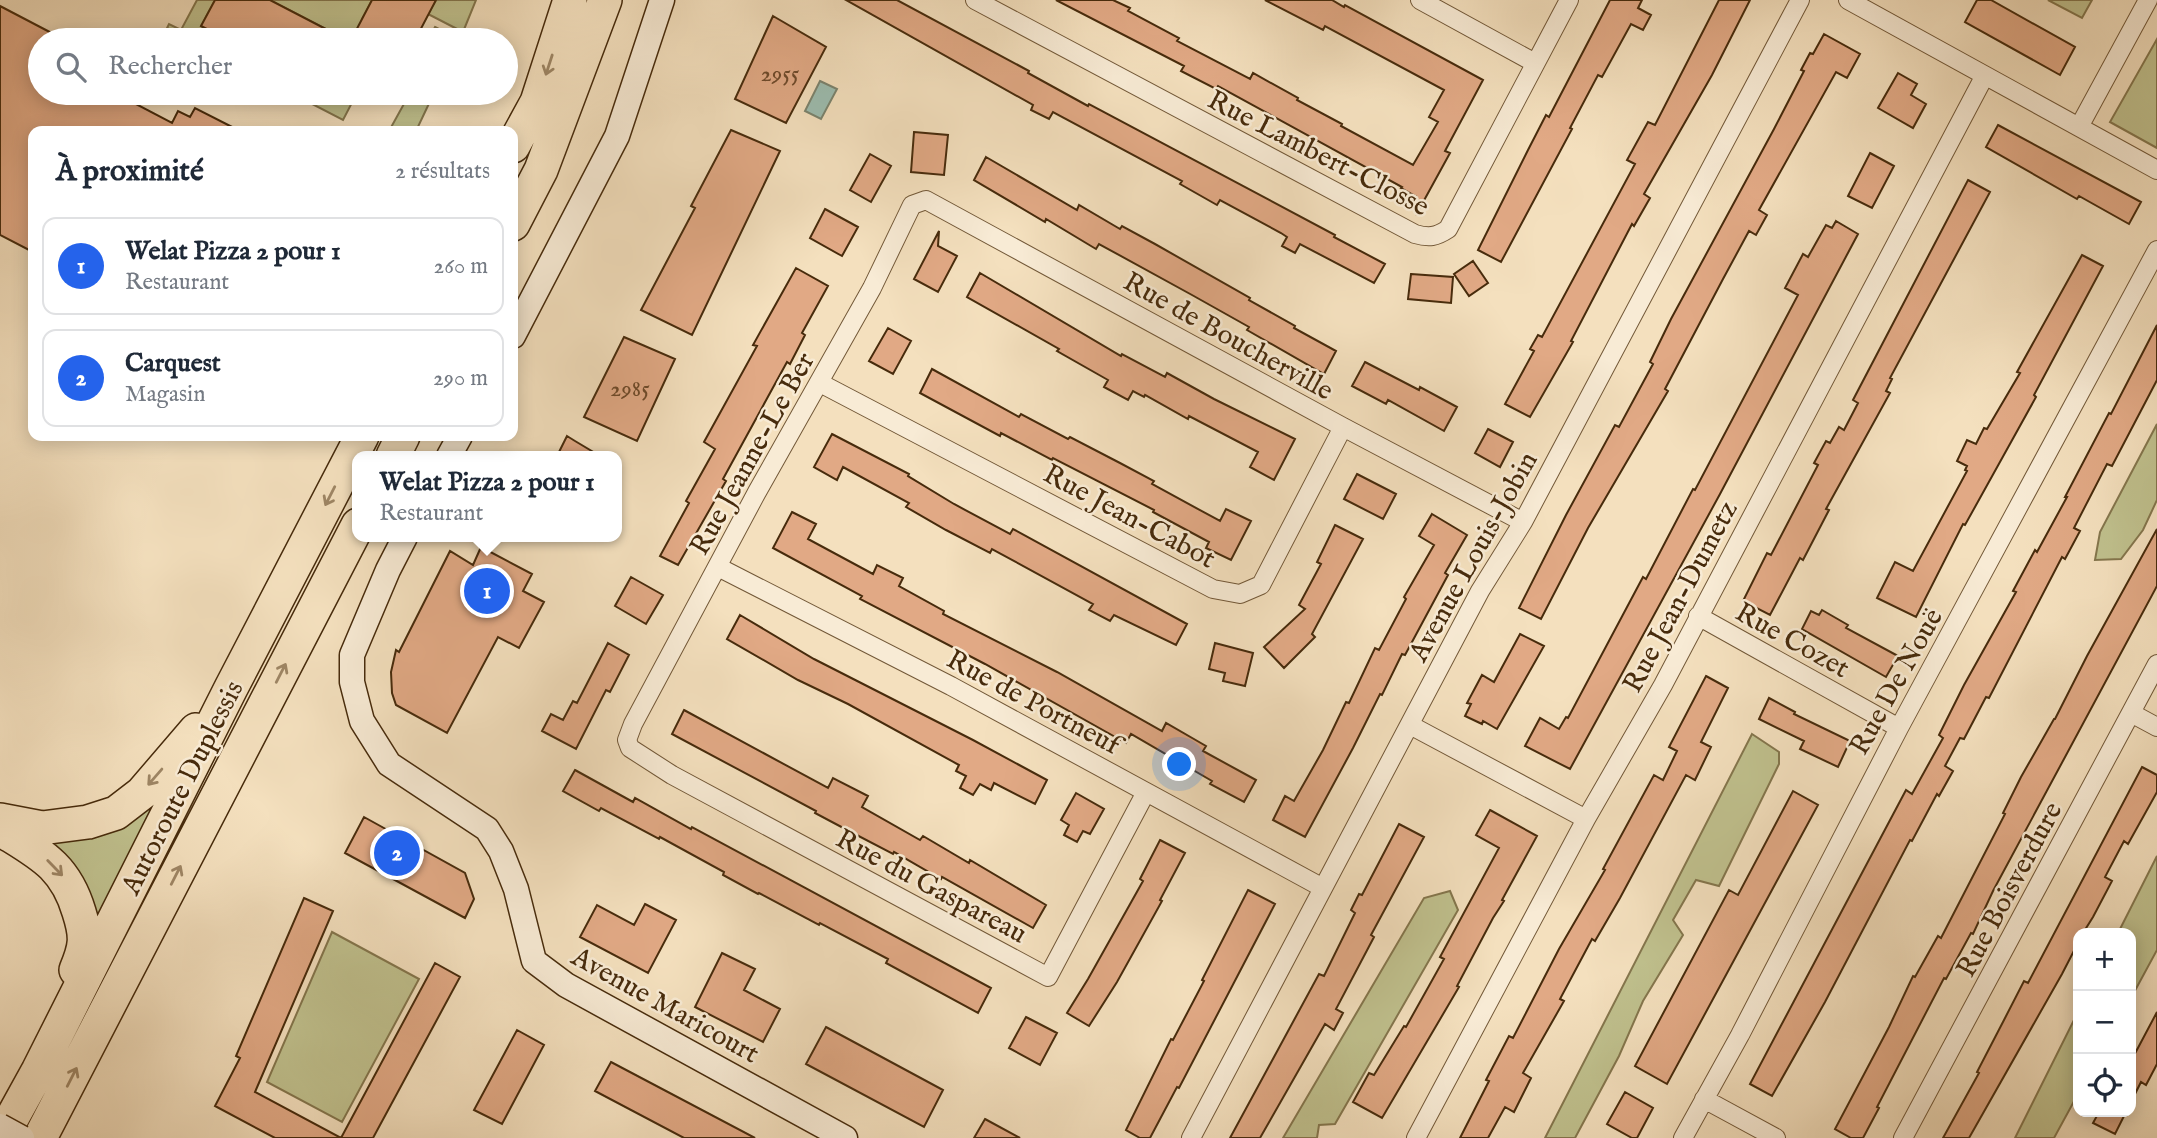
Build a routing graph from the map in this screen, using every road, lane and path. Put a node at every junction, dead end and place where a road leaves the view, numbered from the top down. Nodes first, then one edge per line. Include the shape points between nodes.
1 (570, 0) edge
2 (605, 0) edge
3 (619, 0) edge
4 (662, 0) edge
5 (975, 0) edge
6 (1420, 0) edge
7 (1569, 0) edge
8 (1800, 0) edge
9 (1848, 0) edge
10 (2148, 0) edge
11 (1535, 63) junction
12 (1984, 77) junction
13 (2079, 127) junction
14 (518, 137) edge
15 (541, 170) junction
16 (2157, 170) edge
17 (912, 205) joint
18 (518, 214) edge
19 (2157, 250) edge
20 (518, 326) edge
21 (820, 383) junction
22 (1343, 427) junction
23 (352, 455) edge
24 (1523, 522) junction
25 (352, 536) edge
26 (402, 542) edge
27 (718, 567) junction
28 (1698, 616) junction
29 (2157, 664) edge
30 (231, 688) junction
31 (2131, 713) junction
32 (633, 724) joint
33 (1410, 725) junction
34 (2157, 727) edge
35 (1899, 728) junction
36 (1146, 792) junction
37 (1586, 819) junction
38 (0, 820) edge
39 (0, 829) edge
40 (1323, 888) junction
41 (38, 1071) junction
42 (1704, 1099) junction
43 (0, 1126) edge
44 (1, 1138) edge
45 (22, 1138) edge
46 (40, 1138) edge
47 (845, 1138) edge
48 (1191, 1138) edge
49 (1416, 1138) edge
50 (1683, 1138) edge
51 (1776, 1138) edge
52 (1903, 1138) edge

1 -> 14 highway via 537,102
2 - 15 highway
3 - 15 highway via 566,133
4 - 20 street via 617,136
5 - 11 street, Rue Lambert-Closse via 1427,238 1448,229
6 - 11 street
7 - 11 street, Rue Lambert-Closse
8 - 24 street, Avenue Louis-Jobin
9 - 12 street
10 - 13 street
12 - 13 street
12 - 28 street, Rue Jean-Dumetz
13 - 16 street
15 - 18 highway
17 - 21 street, Rue Jeanne-Le Ber
17 - 22 street, Rue de Boucherville via 926,200
19 - 35 street, Rue De Nouë
21 - 22 street, Rue Jean-Cabot via 1213,589 1240,594 1261,585
21 - 27 street, Rue Jeanne-Le Ber
22 - 24 street, Rue de Boucherville
23 -> 30 highway, Autoroute Duplessis
24 - 33 street, Avenue Louis-Jobin via 1480,591
46 -> 25 highway, Autoroute Duplessis
26 - 47 street, Avenue Maricourt via 352,655 352,682 362,721 389,764 486,829 516,888 534,961 566,985
27 - 32 street, Rue Jeanne-Le Ber
27 - 36 street, Rue de Portneuf
28 - 35 street, Rue Cozet
28 - 37 street, Rue Jean-Dumetz
29 - 31 street, Rue Boisverdure
30 -> 38 highway via 142,793 116,813 42,828
30 - 41 highway, Autoroute Duplessis
31 - 34 street
31 - 52 street, Rue Boisverdure
32 - 36 street, Rue du Gaspareau via 627,740 636,754 1048,977
33 - 37 street
33 - 40 street, Avenue Louis-Jobin
35 - 42 street, Rue De Nouë
36 - 40 street, Rue de Portneuf
37 - 49 street, Rue Jean-Dumetz
39 -> 41 highway via 60,872 73,891 86,940
40 - 48 street, Avenue Louis-Jobin
41 - 44 highway, Autoroute Duplessis
42 - 50 street, Rue De Nouë
42 - 51 street
43 - 45 street, bridge

